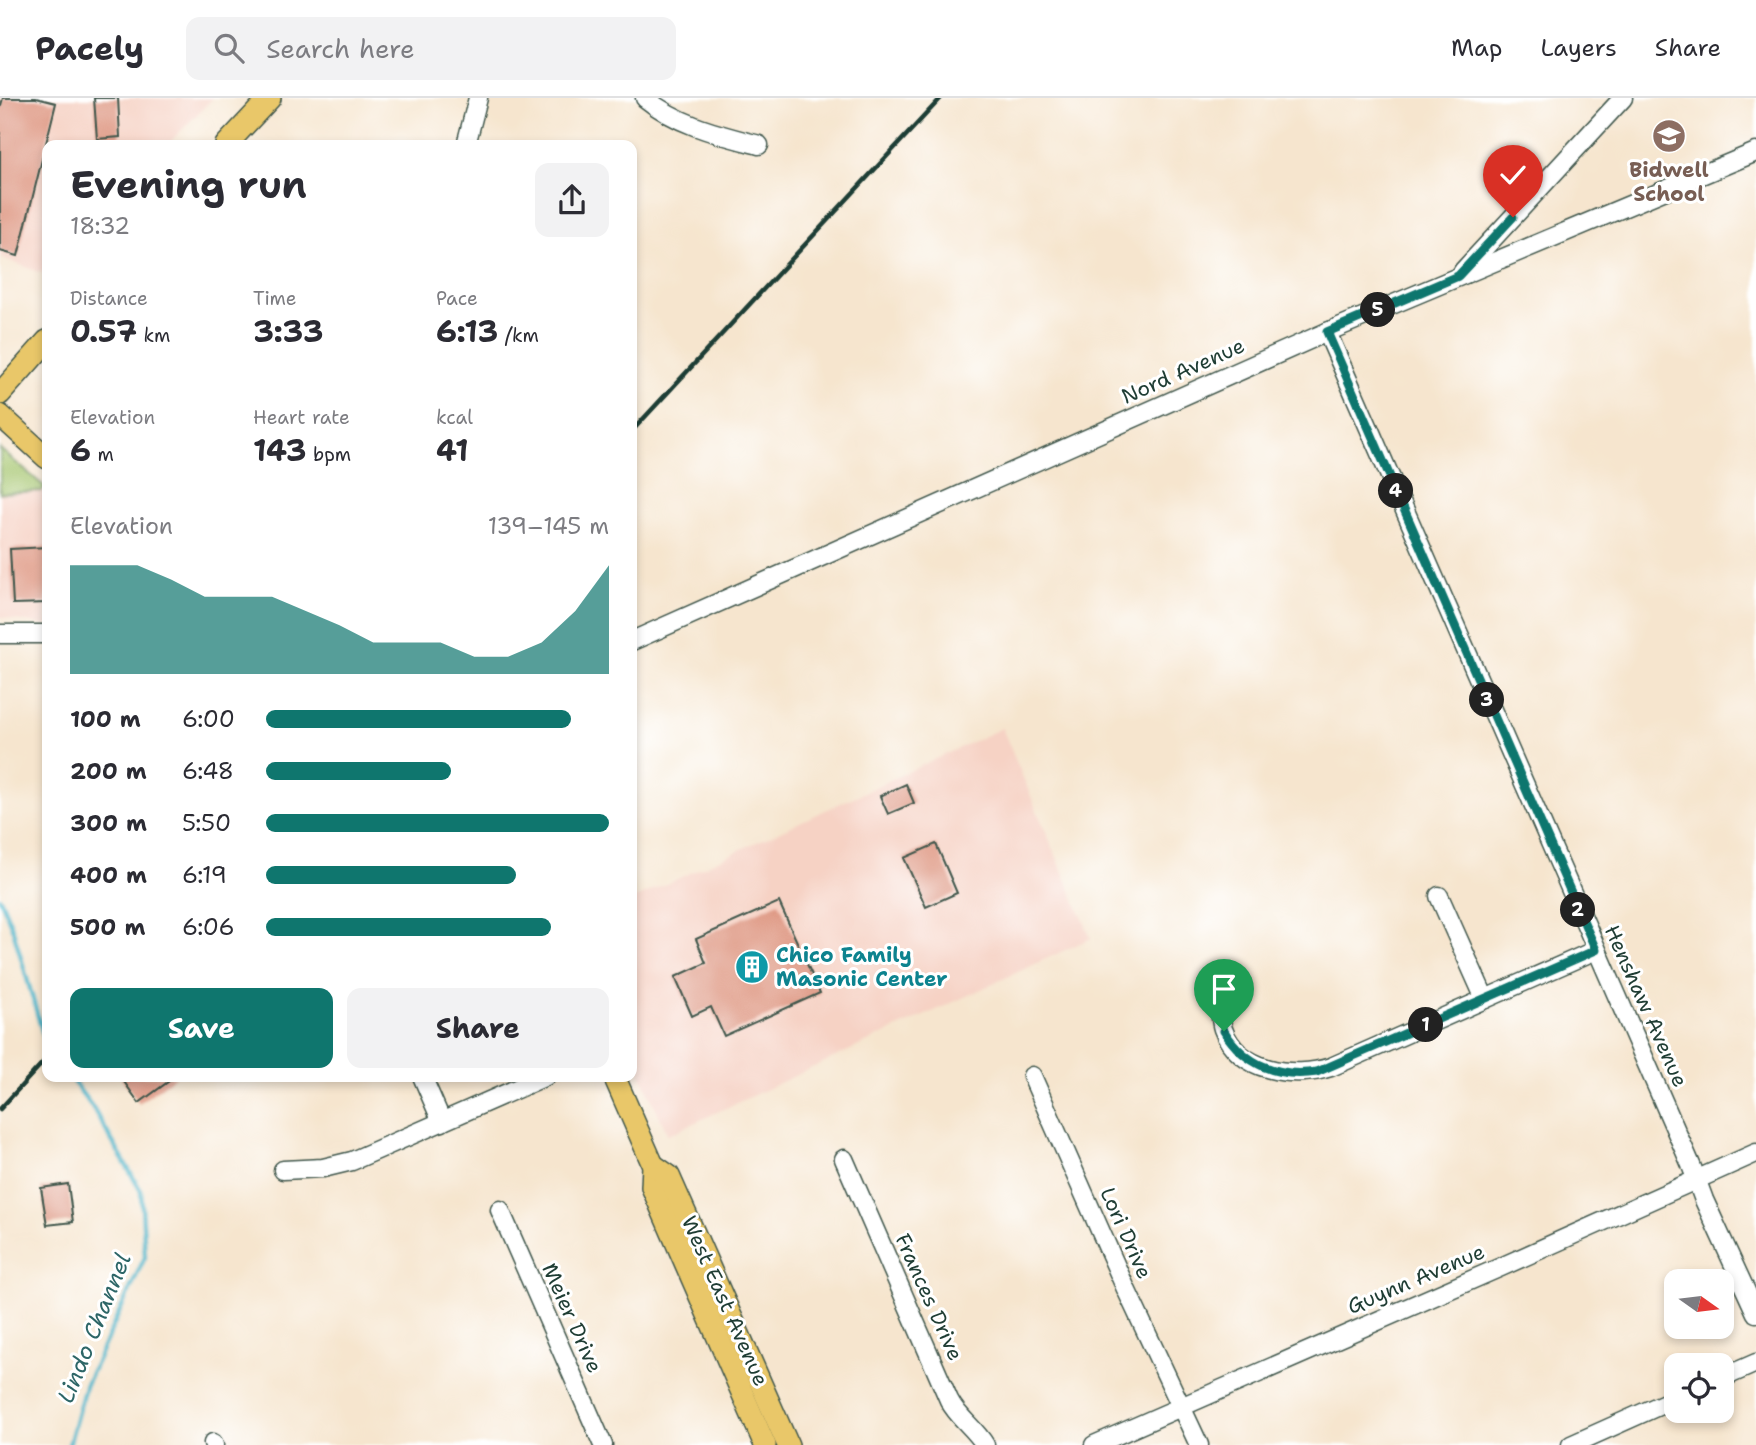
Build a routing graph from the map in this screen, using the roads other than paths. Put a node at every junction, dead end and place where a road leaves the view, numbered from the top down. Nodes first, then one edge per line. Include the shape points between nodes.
1 (270, 98) edge
2 (478, 98) edge
3 (645, 98) edge
4 (1623, 98) edge
5 (231, 140) edge
6 (467, 140) edge
7 (759, 145) dead end
8 (1756, 152) edge
9 (1458, 276) junction
10 (1327, 332) junction
11 (42, 347) edge
12 (0, 394) edge
13 (0, 415) edge
14 (42, 453) edge
15 (0, 634) edge
16 (42, 634) edge
17 (637, 639) edge
18 (1439, 896) dead end
19 (1596, 950) junction
20 (1221, 990) dead end
21 (1485, 999) junction
22 (1032, 1076) dead end
23 (425, 1082) edge
24 (532, 1082) edge
25 (617, 1082) edge
26 (442, 1122) junction
27 (1756, 1153) edge
28 (844, 1159) dead end
29 (653, 1165) junction
30 (283, 1170) dead end
31 (1696, 1179) junction
32 (500, 1210) dead end
33 (1756, 1313) edge
34 (1756, 1363) edge
35 (1734, 1373) edge
36 (1664, 1403) edge
37 (1182, 1406) junction
38 (603, 1445) edge
39 (765, 1445) edge
40 (788, 1445) edge
41 (985, 1445) edge
42 (1094, 1445) edge
43 (1199, 1445) edge
44 (1571, 1445) edge

1 - 5 main road
2 - 6 street
3 - 7 street via 691,126
4 - 9 street
8 - 9 street, Nord Avenue
9 - 10 street, Nord Avenue
10 - 17 street, Nord Avenue
10 - 19 street, Henshaw Avenue
11 - 12 main road
13 - 14 main road
15 - 16 street
18 - 21 street
19 - 21 street
19 - 31 street, Henshaw Avenue
20 - 21 street via 1222,1022 1230,1042 1251,1060 1292,1074 1331,1067
22 - 37 street, Lori Drive
23 - 26 street
24 - 26 street
25 - 29 main road, West East Avenue
26 - 30 street via 339,1165
27 - 31 street, Guynn Avenue
28 - 41 street, Frances Drive via 949,1400
29 - 39 main road, West East Avenue via 652,1187
29 - 40 main road, West East Avenue via 669,1176
31 - 33 street, Henshaw Avenue
31 - 37 street, Guynn Avenue
32 - 38 street, Meier Drive
34 - 35 street
36 - 44 street
37 - 42 street, Guynn Avenue
37 - 43 street, Lori Drive

